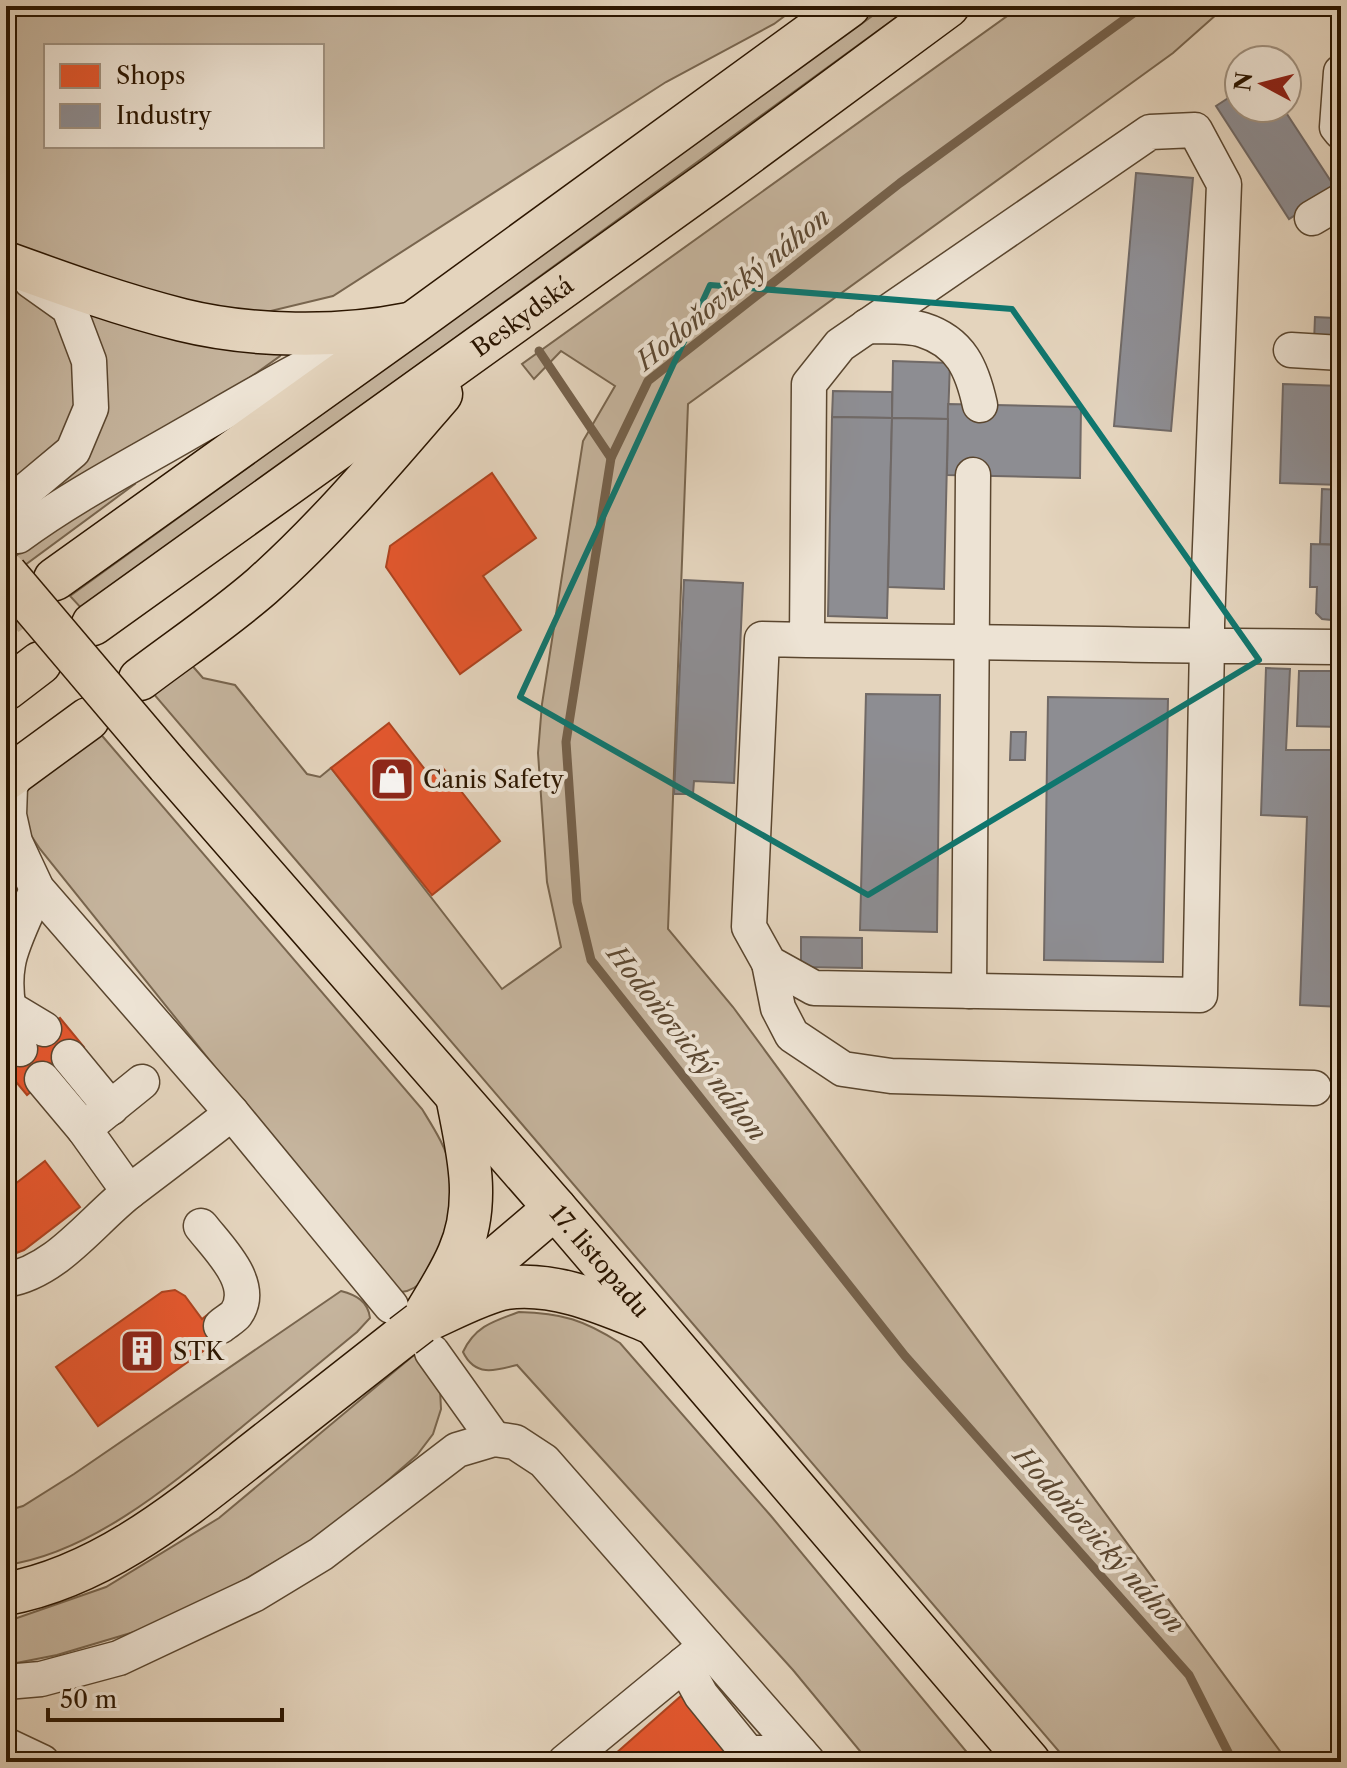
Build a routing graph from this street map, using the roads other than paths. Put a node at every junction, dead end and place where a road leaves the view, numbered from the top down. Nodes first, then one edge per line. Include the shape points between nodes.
1 (849, 6) edge
2 (948, 6) edge
3 (1341, 72) edge
4 (1341, 132) edge
5 (6, 263) edge
6 (867, 326) junction
7 (395, 327) junction
8 (486, 342) junction
9 (1291, 350) dead end
10 (1341, 353) edge
11 (980, 405) dead end
12 (973, 475) dead end
13 (10, 539) edge
14 (55, 579) tunnel mouth
15 (93, 624) dead end
16 (807, 640) junction
17 (970, 642) junction
18 (1207, 645) junction
19 (1341, 647) edge
20 (40, 663) dead end
21 (140, 679) dead end
22 (6, 689) edge
23 (88, 719) dead end
24 (12, 775) edge
25 (6, 871) edge
26 (37, 889) junction
27 (769, 963) junction
28 (7, 964) edge
29 (969, 991) junction
30 (32, 1039) dead end
31 (69, 1057) dead end
32 (42, 1079) dead end
33 (142, 1082) dead end
34 (1314, 1088) dead end
35 (458, 1100) junction
36 (111, 1108) junction
37 (232, 1113) junction
38 (84, 1129) junction
39 (129, 1192) junction
40 (555, 1208) junction
41 (201, 1226) dead end
42 (6, 1280) edge
43 (654, 1324) junction
44 (221, 1326) dead end
45 (411, 1329) junction
46 (494, 1439) junction
47 (6, 1594) edge
48 (695, 1655) junction
49 (6, 1682) edge
50 (6, 1745) edge
51 (804, 1758) edge
52 (42, 1762) edge
53 (565, 1762) edge
54 (1029, 1762) edge

1 - 7 main road
2 - 8 main road, Beskydská
3 - 4 street
5 - 7 main road via 185,321 297,333
5 - 13 street via 69,308 89,361 91,408 73,451
6 - 11 street via 922,329 957,348 973,376
6 - 16 street via 840,345 809,384
6 - 18 street via 1150,132 1195,130 1224,184
7 - 13 street via 311,362
7 - 14 main road
8 - 15 main road, Beskydská
8 - 21 main road via 294,555
9 - 10 street
12 - 17 street
13 - 35 main road, 17. listopadu, bridge via 168,765
16 - 17 street
16 - 27 street via 762,639 749,927
17 - 18 street
17 - 29 street
18 - 19 street
18 - 29 street via 1200,995
20 - 22 main road
23 - 24 main road
24 - 26 street via 9,815
25 - 26 street
26 - 28 street
26 - 37 street
27 - 29 street via 814,988
27 - 34 street via 778,1008 792,1035 843,1069 891,1076
28 - 30 street via 9,1008
31 - 36 street
32 - 38 street
33 - 36 street
35 - 40 main road, 17. listopadu
35 - 45 main road via 470,1162 471,1209 459,1254
36 - 38 street
37 - 39 street
37 - 45 street
38 - 39 street
39 - 42 street via 49,1263 24,1278
40 - 43 main road, 17. listopadu
40 - 45 main road
41 - 44 street via 239,1277 242,1297 236,1314
43 - 45 main road via 559,1290 522,1287 503,1289
43 - 54 main road, 17. listopadu
45 - 46 street
45 - 47 main road via 138,1539 79,1572
46 - 48 street via 515,1442 544,1461
46 - 49 street via 457,1450 321,1554 188,1628 119,1658 41,1679
48 - 51 street
48 - 53 street
50 - 52 street

